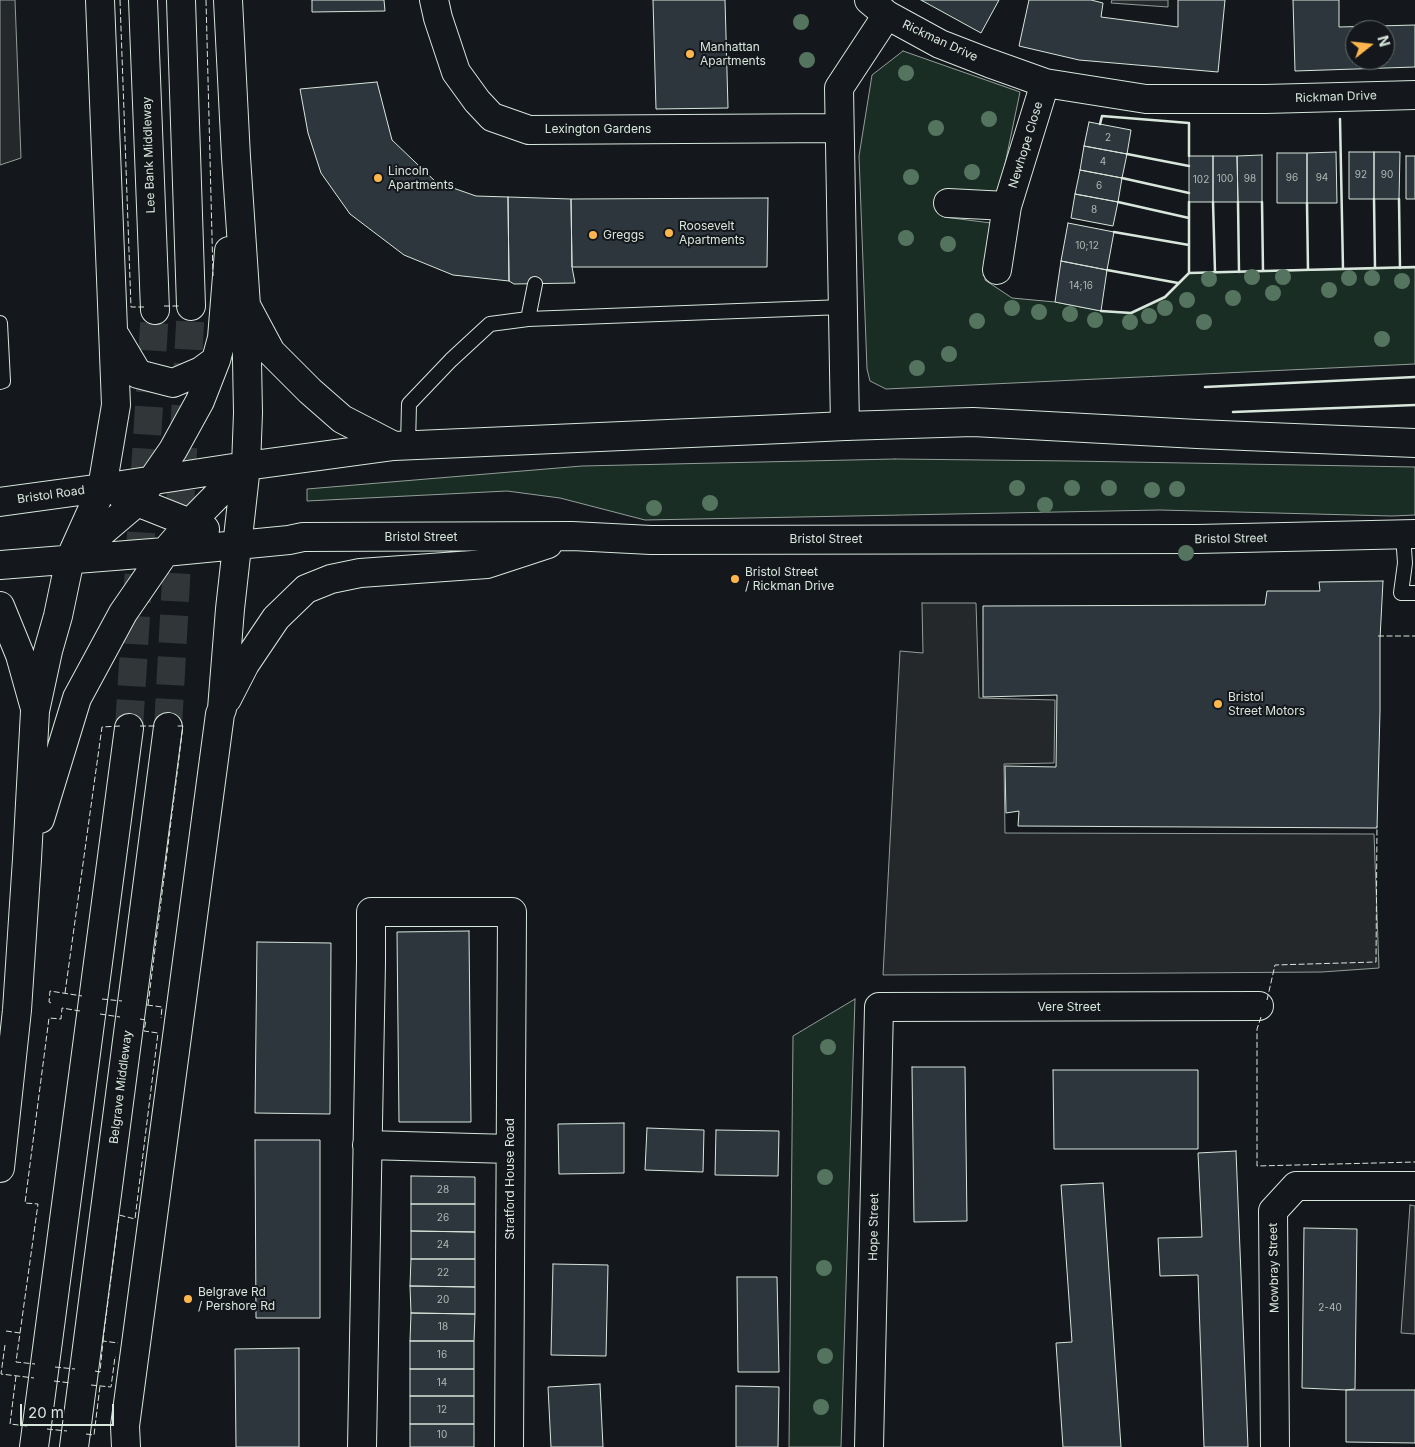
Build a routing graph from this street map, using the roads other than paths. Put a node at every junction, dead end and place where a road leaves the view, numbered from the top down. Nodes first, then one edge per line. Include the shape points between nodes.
1 (143, 0) edge
2 (181, 0) edge
3 (228, 0) edge
4 (434, 0) edge
5 (98, 4) edge
6 (878, 8) edge
7 (1045, 83) junction
8 (1415, 95) edge
9 (839, 128) junction
10 (236, 157) junction
11 (948, 203) dead end
12 (1006, 206) junction
13 (997, 270) dead end
14 (535, 284) dead end
15 (191, 306) tunnel mouth
16 (246, 306) junction
17 (843, 307) junction
18 (155, 310) tunnel mouth
19 (528, 319) junction
20 (0, 322) edge
21 (113, 332) junction
22 (216, 360) junction
23 (0, 382) edge
24 (845, 426) junction
25 (1415, 443) edge
26 (401, 446) junction
27 (246, 466) junction
28 (153, 480) junction
29 (102, 488) junction
30 (0, 502) edge
31 (137, 502) junction
32 (191, 522) junction
33 (1409, 535) edge
34 (572, 536) junction
35 (237, 544) junction
36 (165, 552) junction
37 (70, 559) junction
38 (0, 565) edge
39 (1415, 593) edge
40 (0, 606) edge
41 (222, 709) junction
42 (35, 711) junction
43 (168, 727) tunnel mouth
44 (129, 728) tunnel mouth
45 (28, 859) junction
46 (1258, 1006) dead end
47 (879, 1007) joint
48 (367, 1145) junction
49 (510, 1149) junction
50 (0, 1168) edge
51 (1415, 1186) edge
52 (34, 1447) edge
53 (74, 1447) edge
54 (126, 1447) edge
55 (362, 1447) edge
56 (509, 1447) edge
57 (869, 1447) edge
58 (1275, 1447) edge

1 - 18 main road, Lee Bank Middleway
2 - 15 main road
3 - 10 main road
4 - 9 main road, Lexington Gardens via 456,72 477,101 492,117 529,130
5 - 21 main road
6 - 7 main road, Rickman Drive via 940,44
6 - 9 main road, Rickman Drive via 838,88
7 - 8 main road, Rickman Drive via 1146,99
7 - 12 main road, Newhope Close
9 - 17 main road, Rickman Drive
10 - 16 main road
10 - 22 main road via 222,338
11 - 12 main road
12 - 13 main road, Newhope Close
14 - 19 lane
16 - 26 main road via 271,352 310,391 342,419
16 - 27 main road
17 - 19 lane
17 - 24 main road, Rickman Drive
19 - 26 lane via 490,324 451,360 409,404
20 - 23 lane via 4,381
21 - 22 main road via 138,374 173,383 201,371
21 - 29 main road via 116,405
22 - 28 main road via 190,421
24 - 25 main road via 973,422
24 - 26 main road
26 - 27 main road
27 - 28 main road, Bristol Road
27 - 32 main road
27 - 35 main road
28 - 29 main road, Bristol Road
28 - 31 main road
29 - 30 main road, Bristol Road
29 - 31 main road
29 - 37 main road
31 - 32 main road
31 - 37 main road
32 - 35 main road
32 - 36 main road
33 - 34 main road, Bristol Street via 1197,540 652,540
33 - 39 lane via 1401,593
34 - 35 main road, Bristol Street via 303,537
34 - 41 main road via 487,564 360,573 306,589 276,618 245,664
35 - 36 main road, Bristol Street
35 - 41 main road
36 - 37 main road, Bristol Street
36 - 45 main road via 123,613 77,698
37 - 38 main road
37 - 42 main road
40 - 42 main road via 20,655
41 - 54 main road via 125,1426
42 - 45 main road
43 - 53 main road, Belgrave Middleway
44 - 52 main road
45 - 50 main road via 17,1010
46 - 47 main road, Vere Street
47 - 57 main road, Hope Street
48 - 49 main road
48 - 49 main road, Stratford House Road via 371,912 512,912
48 - 55 main road
49 - 56 main road, Stratford House Road
51 - 58 main road, Mowbray Street via 1296,1186 1273,1211

